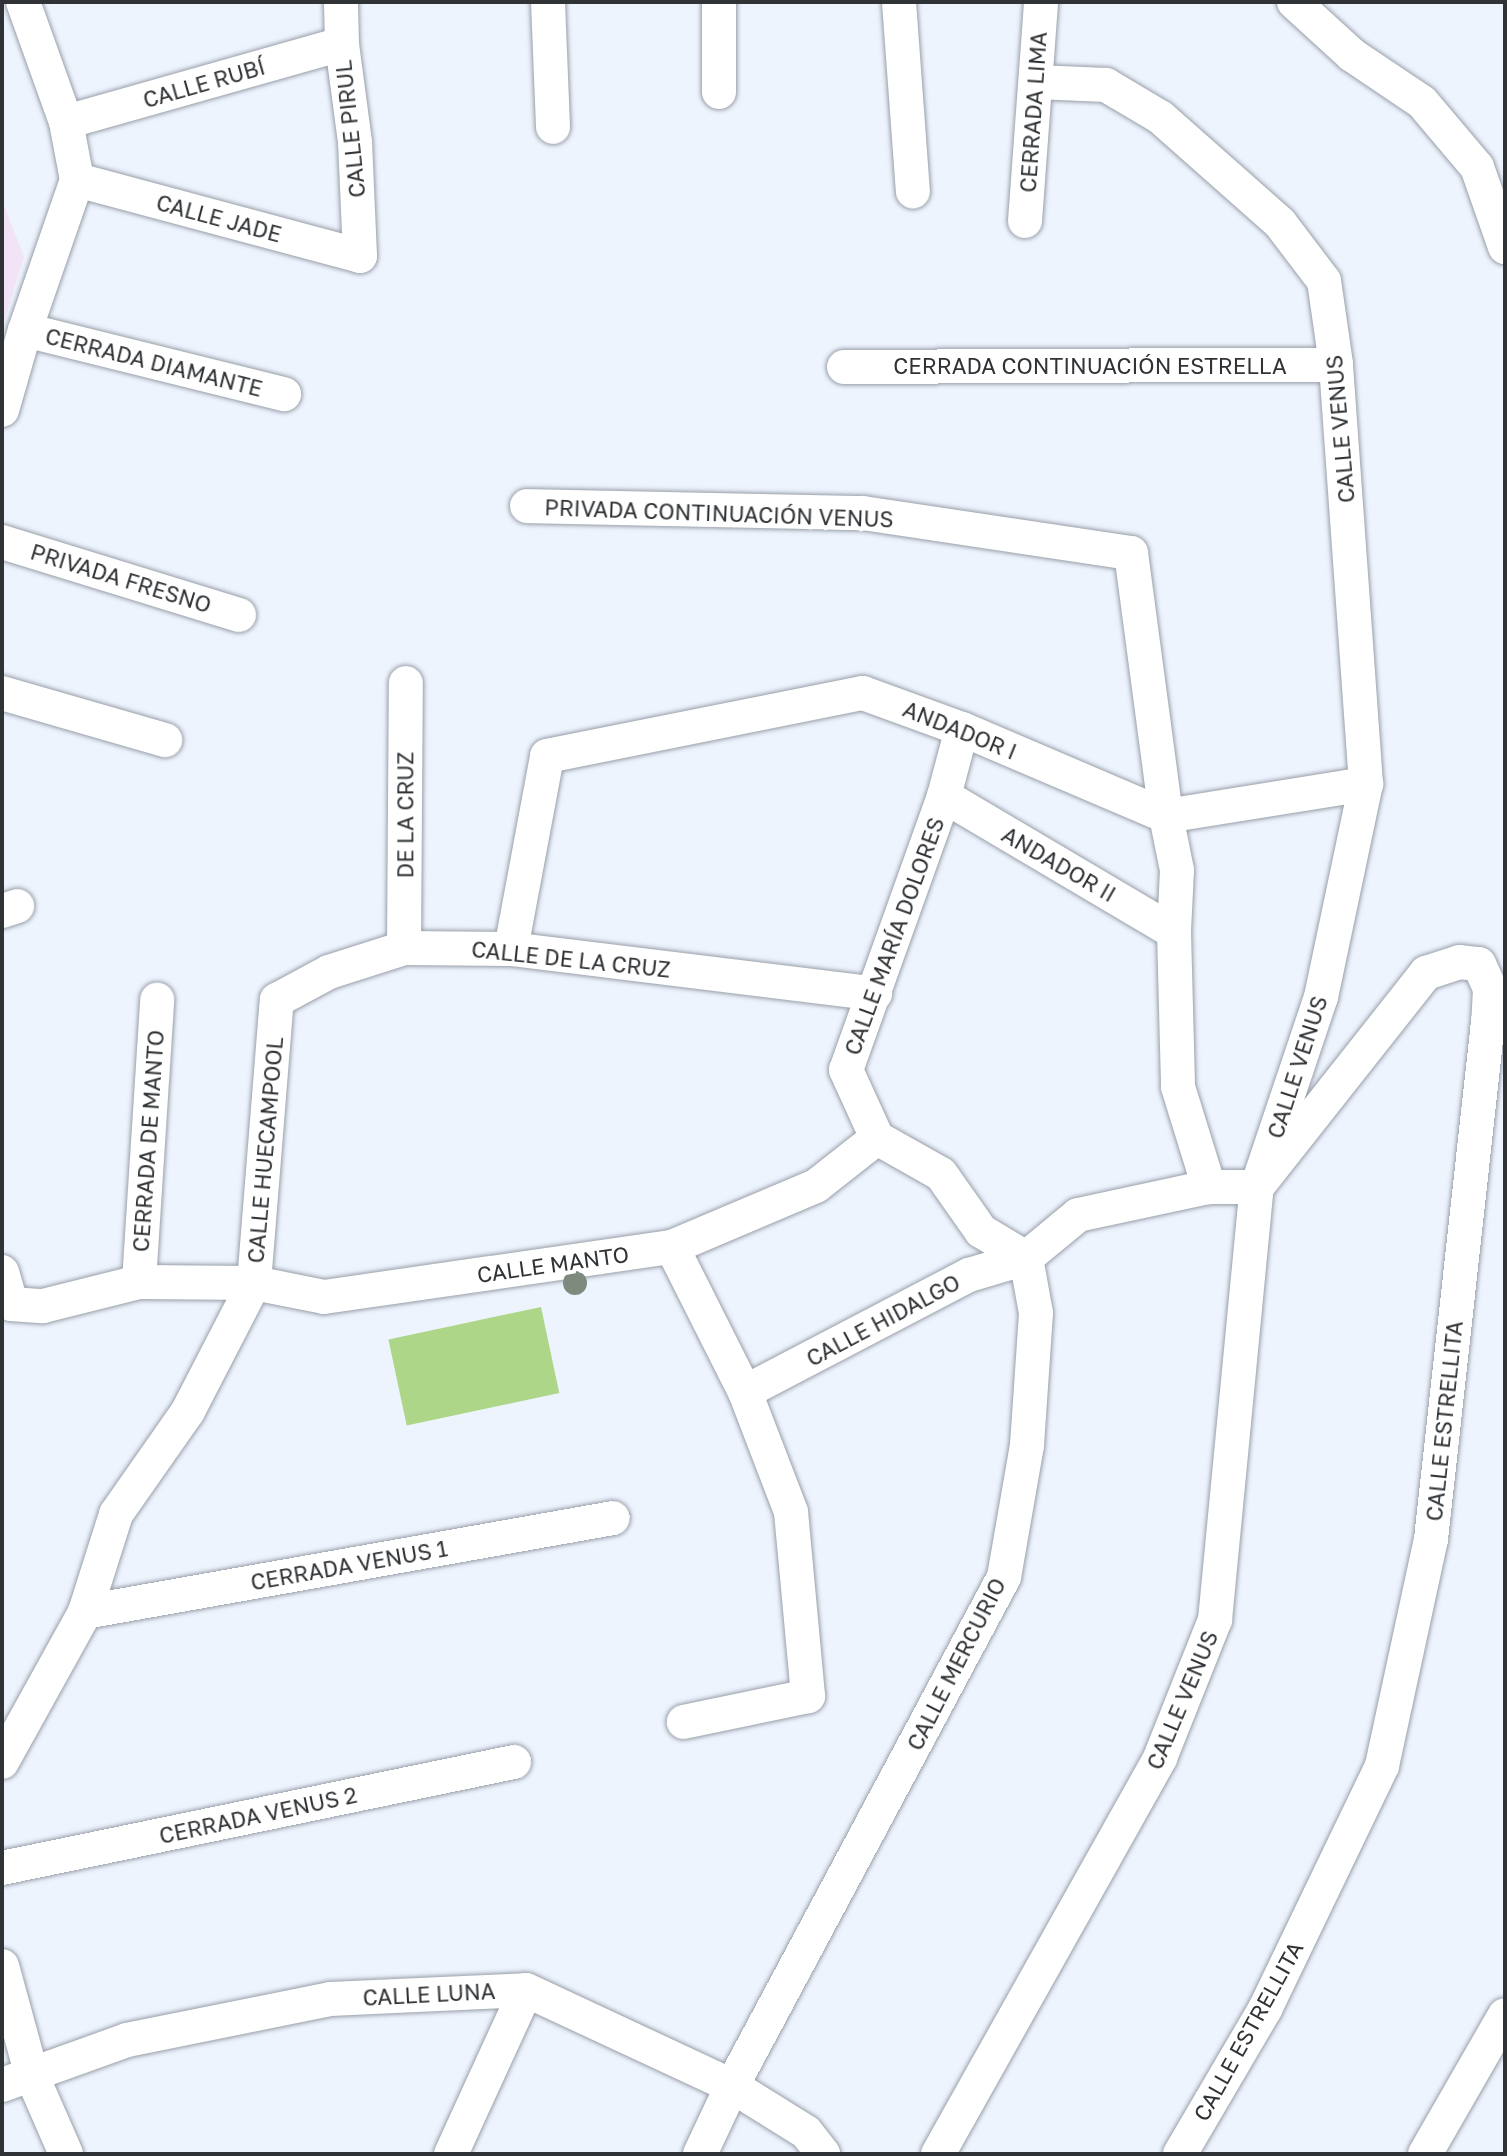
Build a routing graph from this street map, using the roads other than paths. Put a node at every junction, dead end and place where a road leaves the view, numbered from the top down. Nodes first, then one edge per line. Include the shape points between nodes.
1 (23, 2) edge
2 (341, 2) edge
3 (548, 2) edge
4 (719, 2) edge
5 (899, 2) edge
6 (1041, 2) edge
7 (1294, 2) edge
8 (342, 44) junction
9 (1036, 82) junction
10 (719, 92) dead end
11 (66, 122) junction
12 (553, 127) dead end
13 (77, 180) junction
14 (913, 191) dead end
15 (1025, 221) dead end
16 (1505, 247) edge
17 (360, 256) joint
18 (25, 330) junction
19 (1336, 364) junction
20 (844, 367) dead end
21 (284, 394) dead end
22 (2, 410) edge
23 (527, 506) dead end
24 (2, 542) edge
25 (239, 615) dead end
26 (406, 683) dead end
27 (2, 693) edge
28 (962, 729) junction
29 (165, 740) dead end
30 (1366, 784) junction
31 (944, 796) junction
32 (1166, 816) junction
33 (1174, 932) junction
34 (404, 948) junction
35 (511, 949) junction
36 (875, 994) junction
37 (157, 1000) dead end
38 (277, 1000) joint
39 (877, 1138) junction
40 (1209, 1187) junction
41 (1257, 1187) junction
42 (672, 1247) junction
43 (1026, 1258) junction
44 (139, 1282) junction
45 (254, 1283) junction
46 (6, 1288) edge
47 (745, 1392) junction
48 (613, 1518) dead end
49 (85, 1612) junction
50 (684, 1722) dead end
51 (2, 1762) edge
52 (514, 1762) dead end
53 (2, 1868) edge
54 (2, 1966) edge
55 (526, 1990) junction
56 (1505, 2015) edge
57 (17, 2081) edge
58 (732, 2086) junction
59 (66, 2154) edge
60 (451, 2154) edge
61 (700, 2154) edge
62 (823, 2154) edge
63 (938, 2154) edge
64 (1180, 2154) edge
65 (1425, 2154) edge

1 - 11 street
2 - 8 street, CALLE PIRUL
3 - 12 street
4 - 10 street
5 - 14 street
6 - 9 street, CERRADA LIMA
7 - 16 street via 1352,55 1422,102 1477,167
8 - 11 street, CALLE RUBÍ
8 - 17 street, CALLE PIRUL via 355,142
9 - 15 street, CERRADA LIMA
9 - 19 street, CALLE VENUS via 1106,85 1160,117 1280,223 1324,281
11 - 13 street
13 - 17 street, CALLE JADE
13 - 18 street
18 - 21 street, CERRADA DIAMANTE
18 - 22 street
19 - 20 street, CERRADA CONTINUACIÓN ESTRELLA
19 - 30 street, CALLE VENUS
23 - 32 street, PRIVADA CONTINUACIÓN VENUS via 863,513 1131,553
24 - 25 street, PRIVADA FRESNO
26 - 34 street, DE LA CRUZ
27 - 29 street
28 - 31 street, CALLE MARÍA DOLORES
28 - 32 street, ANDADOR I
28 - 35 street, ANDADOR I via 863,693 547,756
30 - 32 street
30 - 41 street, CALLE VENUS via 1321,997
31 - 33 street, ANDADOR II
31 - 36 street, CALLE MARÍA DOLORES
32 - 33 street, PRIVADA CONTINUACIÓN VENUS via 1177,870
33 - 40 street, PRIVADA CONTINUACIÓN VENUS via 1178,1087
34 - 35 street, CALLE DE LA CRUZ
34 - 38 street, CALLE DE LA CRUZ via 329,972
35 - 36 street, CALLE DE LA CRUZ
36 - 39 street, CALLE MARÍA DOLORES via 846,1070
37 - 44 street, CERRADA DE MANTO
38 - 45 street, CALLE HUECAMPOOL
39 - 42 street, CALLE MANTO via 816,1186
39 - 43 street via 941,1174 981,1231
40 - 41 street
40 - 43 street via 1078,1215
41 - 63 street, CALLE VENUS via 1215,1620 1160,1758
41 - 64 street, CALLE ESTRELLITA via 1426,973 1459,962 1479,964 1490,989 1488,1022 1431,1539 1382,1766 1265,2009
42 - 45 street, CALLE MANTO via 324,1297
42 - 47 street
43 - 47 street, CALLE HIDALGO via 969,1275
43 - 58 street, CALLE MERCURIO via 1036,1313 1027,1445 1004,1577
44 - 45 street, CALLE MANTO
44 - 46 street, CALLE MANTO via 43,1306
45 - 49 street, CALLE HUECAMPOOL via 188,1411 116,1514
47 - 50 street via 791,1512 808,1696
48 - 49 street, CERRADA VENUS 1
49 - 51 street, CALLE HUECAMPOOL
52 - 53 street, CERRADA VENUS 2
54 - 57 street
55 - 57 street, CALLE LUNA via 330,1999 127,2040
55 - 58 street, CALLE LUNA
55 - 60 street
56 - 65 street
57 - 59 street
58 - 61 street, CALLE MERCURIO
58 - 62 street, CALLE LUNA via 806,2132

